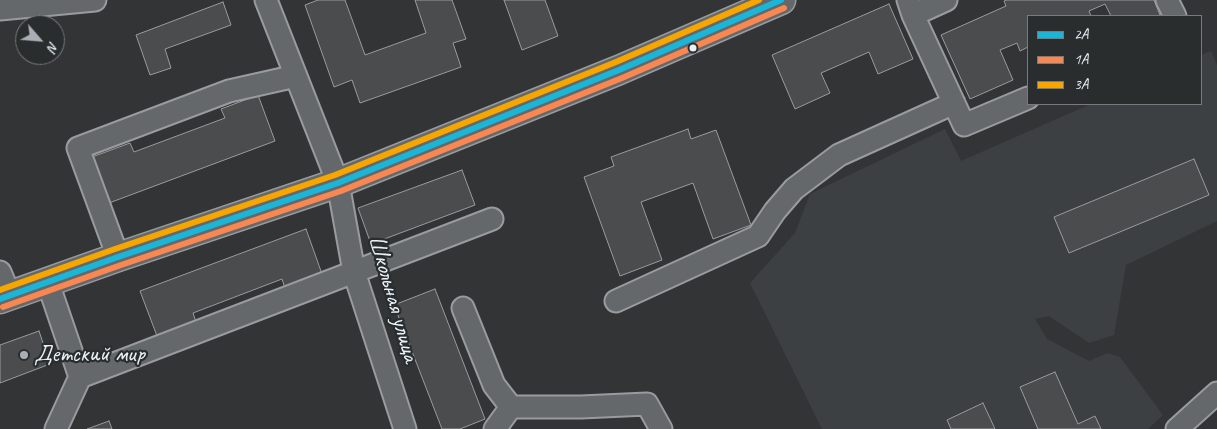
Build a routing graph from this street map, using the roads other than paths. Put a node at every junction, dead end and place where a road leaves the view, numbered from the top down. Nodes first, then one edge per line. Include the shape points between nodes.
1 (95, 0) edge
2 (266, 0) edge
3 (782, 0) edge
4 (946, 0) edge
5 (1167, 0) edge
6 (910, 8) edge
7 (0, 9) edge
8 (1174, 15) edge
9 (296, 76) junction
10 (1027, 98) edge
11 (954, 104) junction
12 (338, 183) junction
13 (492, 219) dead end
14 (118, 257) junction
15 (354, 272) junction
16 (48, 283) junction
17 (3, 289) edge
18 (616, 301) dead end
19 (464, 308) dead end
20 (80, 377) junction
21 (1213, 404) edge
22 (511, 407) junction
23 (56, 429) edge
24 (405, 429) edge
25 (495, 429) edge
26 (661, 429) edge
27 (1178, 429) edge

1 - 7 street
2 - 9 street, Школьная улица
3 - 12 main road via 619,70
4 - 6 street
5 - 8 street
6 - 11 street
9 - 12 street, Школьная улица
9 - 14 street via 229,91 78,148
10 - 11 street via 964,125
11 - 18 street via 839,155 794,189 758,236
12 - 14 main road
12 - 15 street, Школьная улица
13 - 15 street
14 - 16 main road
15 - 20 street
15 - 24 street, Школьная улица
16 - 17 main road
16 - 20 street
19 - 22 street via 494,385
20 - 23 street
21 - 27 street
22 - 25 street
22 - 26 street via 647,404

